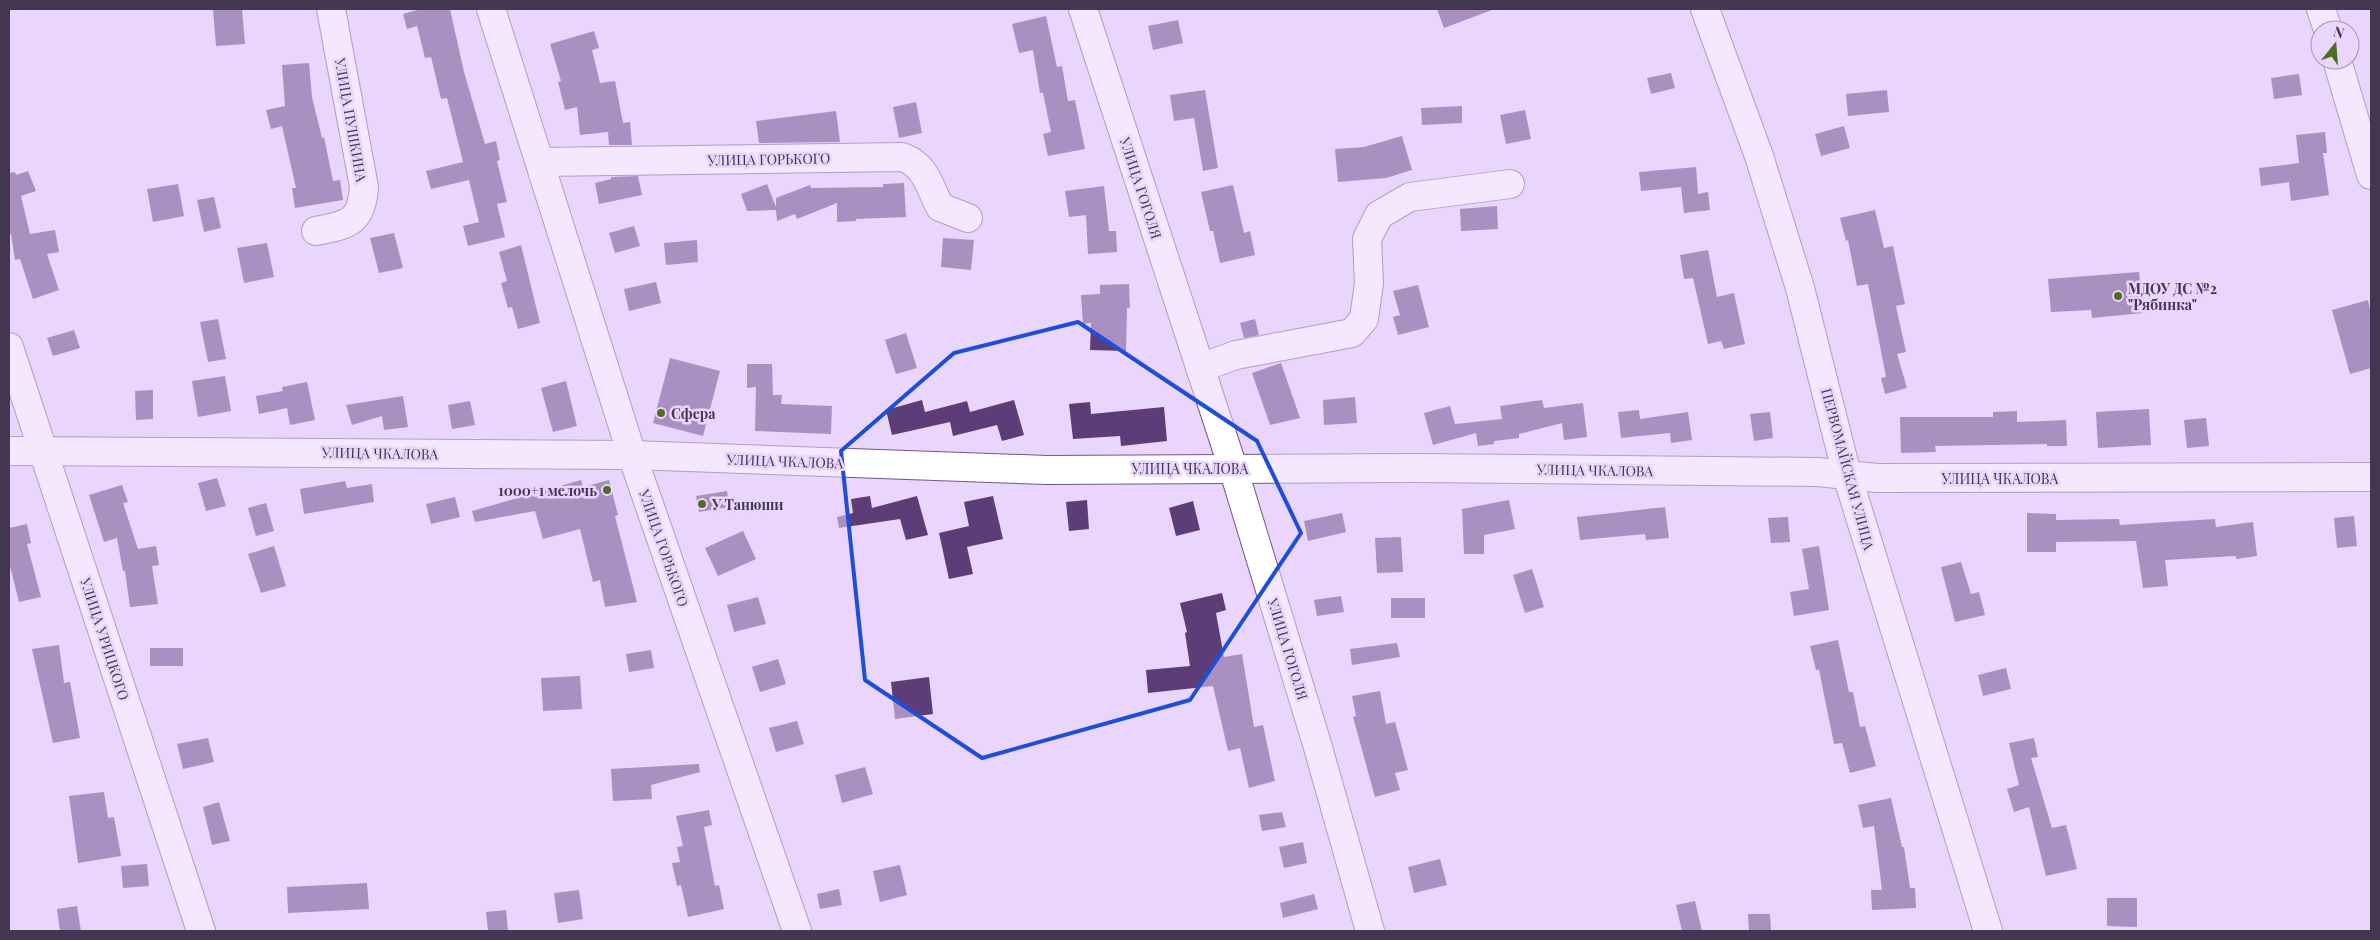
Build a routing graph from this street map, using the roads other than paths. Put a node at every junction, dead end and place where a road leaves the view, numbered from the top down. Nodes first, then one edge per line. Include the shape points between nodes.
1 (331, 9) edge
2 (490, 9) edge
3 (1083, 9) edge
4 (1705, 9) edge
5 (2340, 70) edge
6 (540, 162) junction
7 (2371, 175) edge
8 (1510, 184) dead end
9 (968, 218) dead end
10 (316, 231) dead end
11 (9, 347) edge
12 (1200, 368) junction
13 (9, 450) edge
14 (42, 450) junction
15 (632, 455) junction
16 (1232, 468) junction
17 (1847, 475) junction
18 (2371, 477) edge
19 (201, 931) edge
20 (797, 931) edge
21 (1370, 931) edge
22 (1988, 931) edge

1 - 10 street, УЛИЦА ПУШКИНА via 364,187 363,203 345,225
2 - 6 street, УЛИЦА ГОРЬКОГО
3 - 12 street, УЛИЦА ГОГОЛЯ
4 - 17 street, ПЕРВОМАЙСКАЯ УЛИЦА via 1758,156 1800,288
5 - 7 street
6 - 9 street, УЛИЦА ГОРЬКОГО via 902,157 913,161 922,170 940,206
6 - 15 street, УЛИЦА ГОРЬКОГО
8 - 12 street via 1410,197 1379,216 1367,239 1369,283 1364,319 1352,333 1236,355
11 - 14 street, УЛИЦА УРИЦКОГО
12 - 16 street, УЛИЦА ГОГОЛЯ
13 - 14 street, УЛИЦА ЧКАЛОВА
14 - 15 street, УЛИЦА ЧКАЛОВА
14 - 19 street, УЛИЦА УРИЦКОГО
15 - 16 street, УЛИЦА ЧКАЛОВА via 1047,470
15 - 20 street, УЛИЦА ГОРЬКОГО
16 - 17 street, УЛИЦА ЧКАЛОВА via 1807,472
16 - 21 street, УЛИЦА ГОГОЛЯ via 1317,744
17 - 18 street, УЛИЦА ЧКАЛОВА via 1877,478
17 - 22 street, ПЕРВОМАЙСКАЯ УЛИЦА

